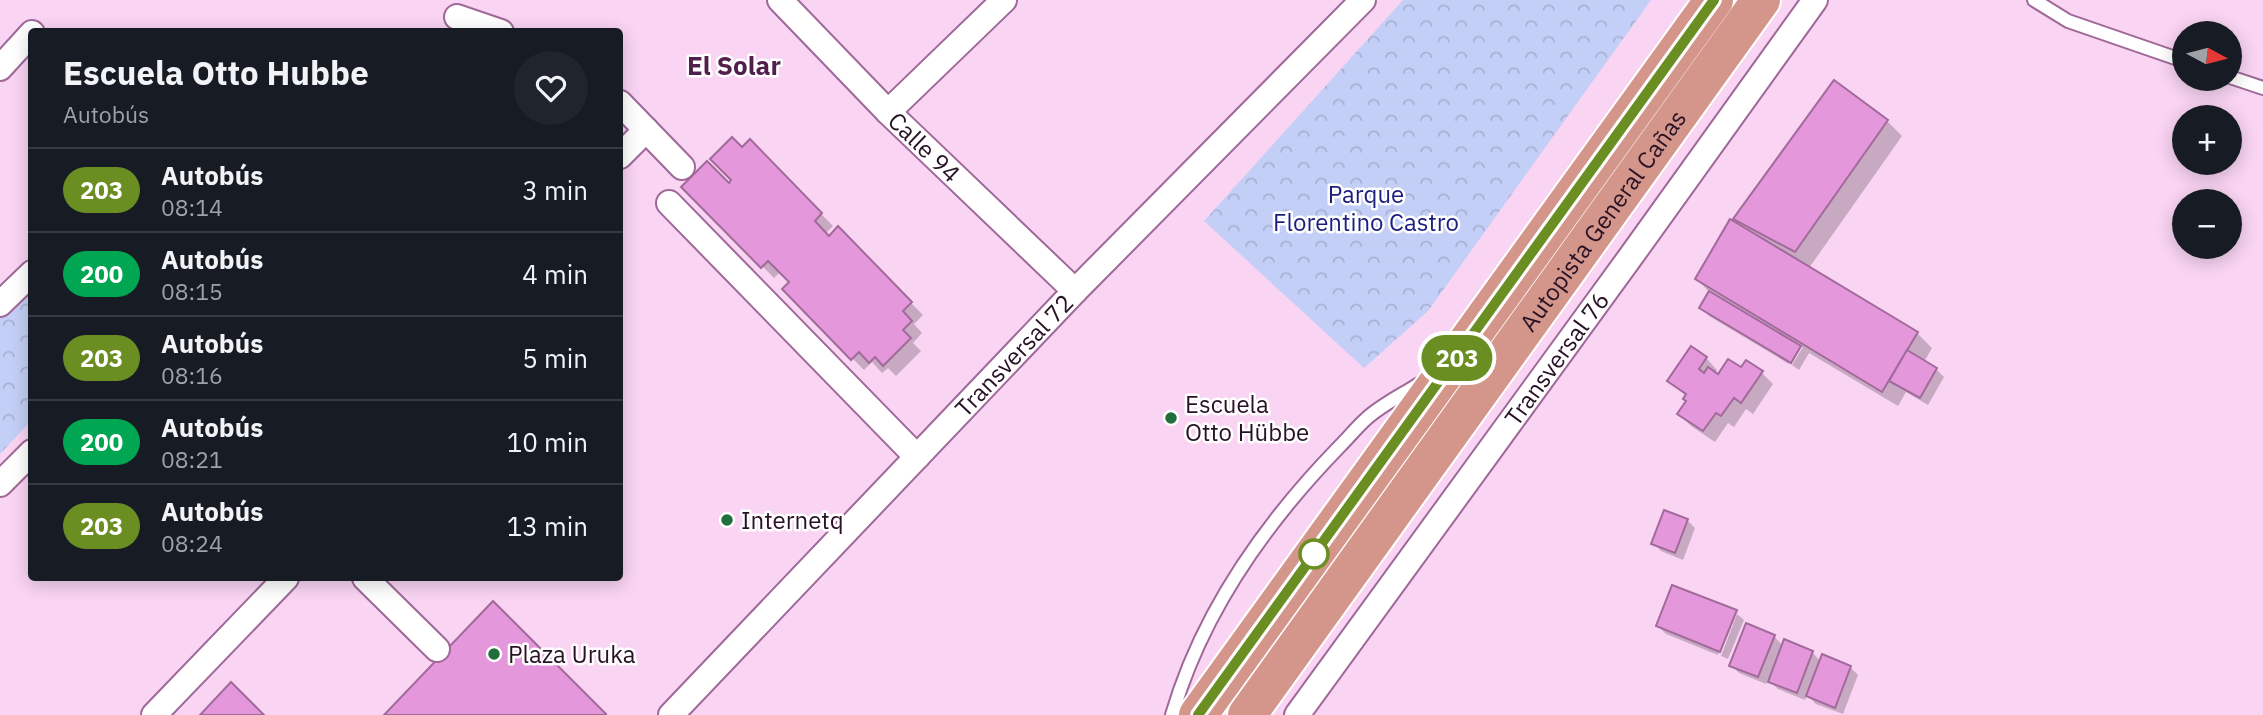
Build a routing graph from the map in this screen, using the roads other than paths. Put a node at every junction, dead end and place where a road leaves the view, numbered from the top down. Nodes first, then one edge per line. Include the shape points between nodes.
1 (780, 0) edge
2 (1004, 0) edge
3 (1363, 0) edge
4 (1714, 0) edge
5 (1761, 0) edge
6 (1815, 0) edge
7 (2034, 0) edge
8 (457, 16) edge
9 (490, 28) edge
10 (28, 37) edge
11 (2172, 57) edge
12 (0, 68) edge
13 (2242, 81) edge
14 (2263, 88) edge
15 (623, 106) edge
16 (888, 112) junction
17 (646, 130) junction
18 (623, 153) edge
19 (682, 167) dead end
20 (668, 203) dead end
21 (28, 277) edge
22 (1075, 291) junction
23 (0, 304) edge
24 (1455, 360) junction
25 (28, 456) edge
26 (917, 457) junction
27 (0, 484) edge
28 (283, 581) edge
29 (368, 581) edge
30 (437, 649) dead end
31 (154, 715) edge
32 (671, 715) edge
33 (1172, 715) edge
34 (1198, 715) edge
35 (1247, 715) edge
36 (1297, 715) edge

1 - 16 street, Calle 94
2 - 16 street
3 - 22 street, Transversal 72
4 - 24 highway, Autopista General Cañas
5 - 35 highway, Autopista General Cañas
6 - 36 street, Transversal 76
7 - 11 lane via 2068,21
8 - 9 street
10 - 12 street
13 - 14 lane
15 - 17 street
16 - 22 street, Calle 94
17 - 18 street
17 - 19 street
20 - 26 street
21 - 23 street
22 - 26 street, Transversal 72
24 - 33 lane via 1367,418 1274,519 1206,630
24 - 34 highway, Autopista General Cañas
25 - 27 street
26 - 32 street, Transversal 72
28 - 31 street
29 - 30 street

